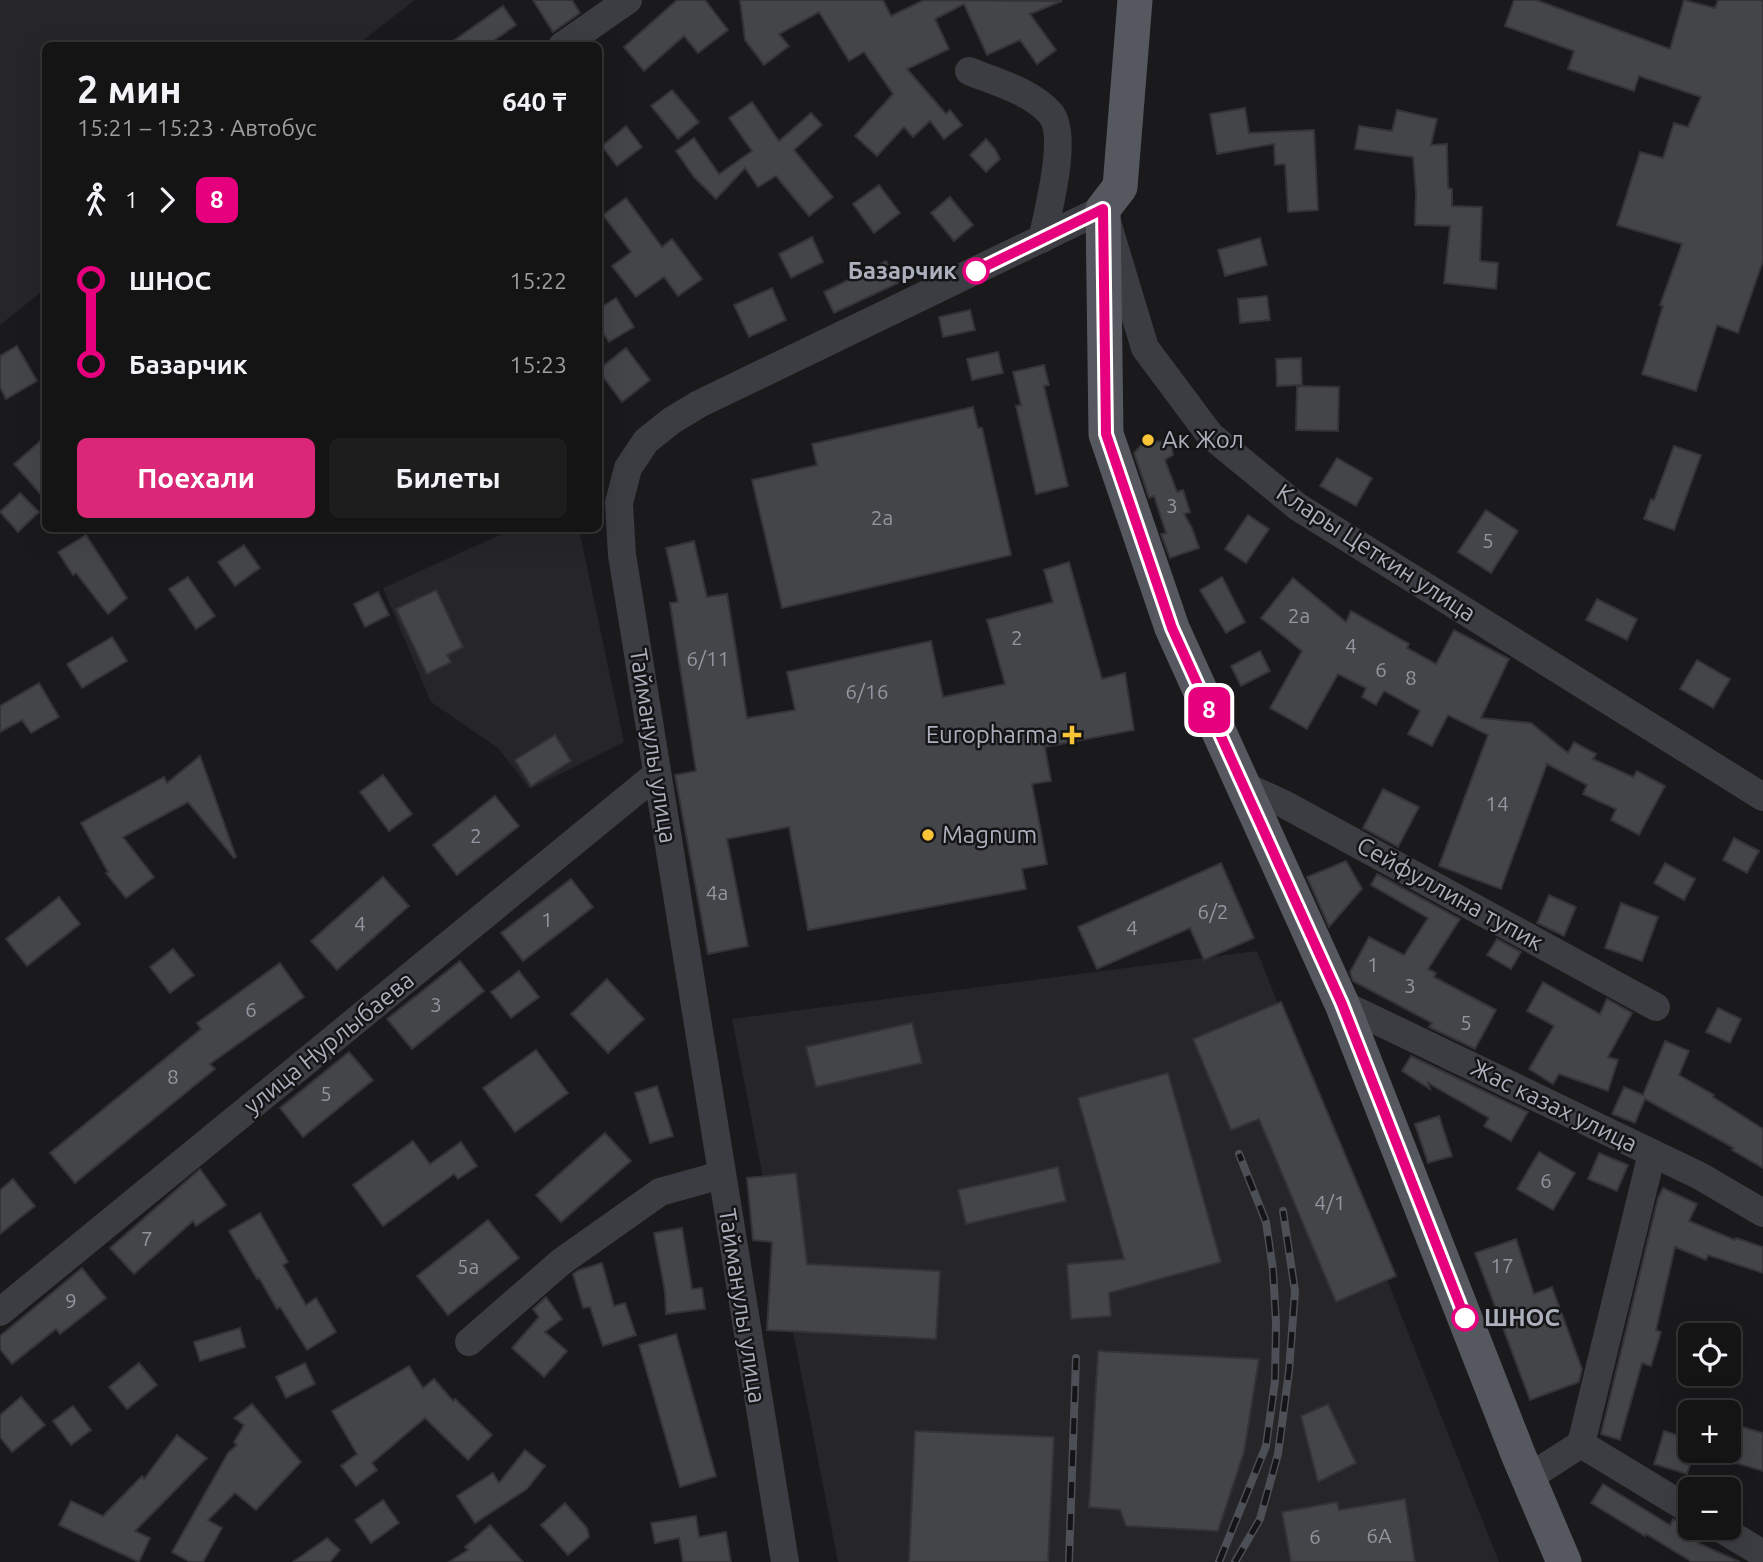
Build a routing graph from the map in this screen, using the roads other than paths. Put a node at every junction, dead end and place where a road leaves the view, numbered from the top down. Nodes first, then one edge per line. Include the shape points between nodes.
1 (628, 0) edge
2 (1135, 0) edge
3 (568, 42) edge
4 (969, 71) dead end
5 (1112, 198) junction
6 (1042, 239) junction
7 (657, 774) junction
8 (1242, 785) junction
9 (1763, 797) edge
10 (1342, 1004) junction
11 (1656, 1007) dead end
12 (1652, 1153) junction
13 (721, 1175) junction
14 (1763, 1213) edge
15 (0, 1311) edge
16 (469, 1342) dead end
17 (1581, 1444) junction
18 (1528, 1478) junction
19 (1678, 1503) edge
20 (1740, 1540) edge
21 (1763, 1554) edge
22 (785, 1562) edge
23 (1564, 1562) edge

1 - 3 street
2 - 5 main road
4 - 6 street via 1026,95 1051,114 1057,130 1057,164
5 - 6 street, Тайманулы улица
5 - 8 main road via 1106,434 1172,628
5 - 9 street, Клары Цеткин улица via 1145,348 1210,435 1298,507
6 - 7 street, Тайманулы улица via 699,404 646,441 628,468 619,503 622,555
7 - 13 street, Тайманулы улица
7 - 15 street, улица Нурлыбаева
8 - 10 main road
8 - 11 street, Сейфуллина тупик
10 - 12 street, Жас казах улица
10 - 18 main road
12 - 14 street, Жас казах улица
12 - 17 street
13 - 16 street via 660,1192 561,1262
13 - 22 street, Тайманулы улица
17 - 18 street
17 - 19 street
18 - 23 main road
20 - 21 street

